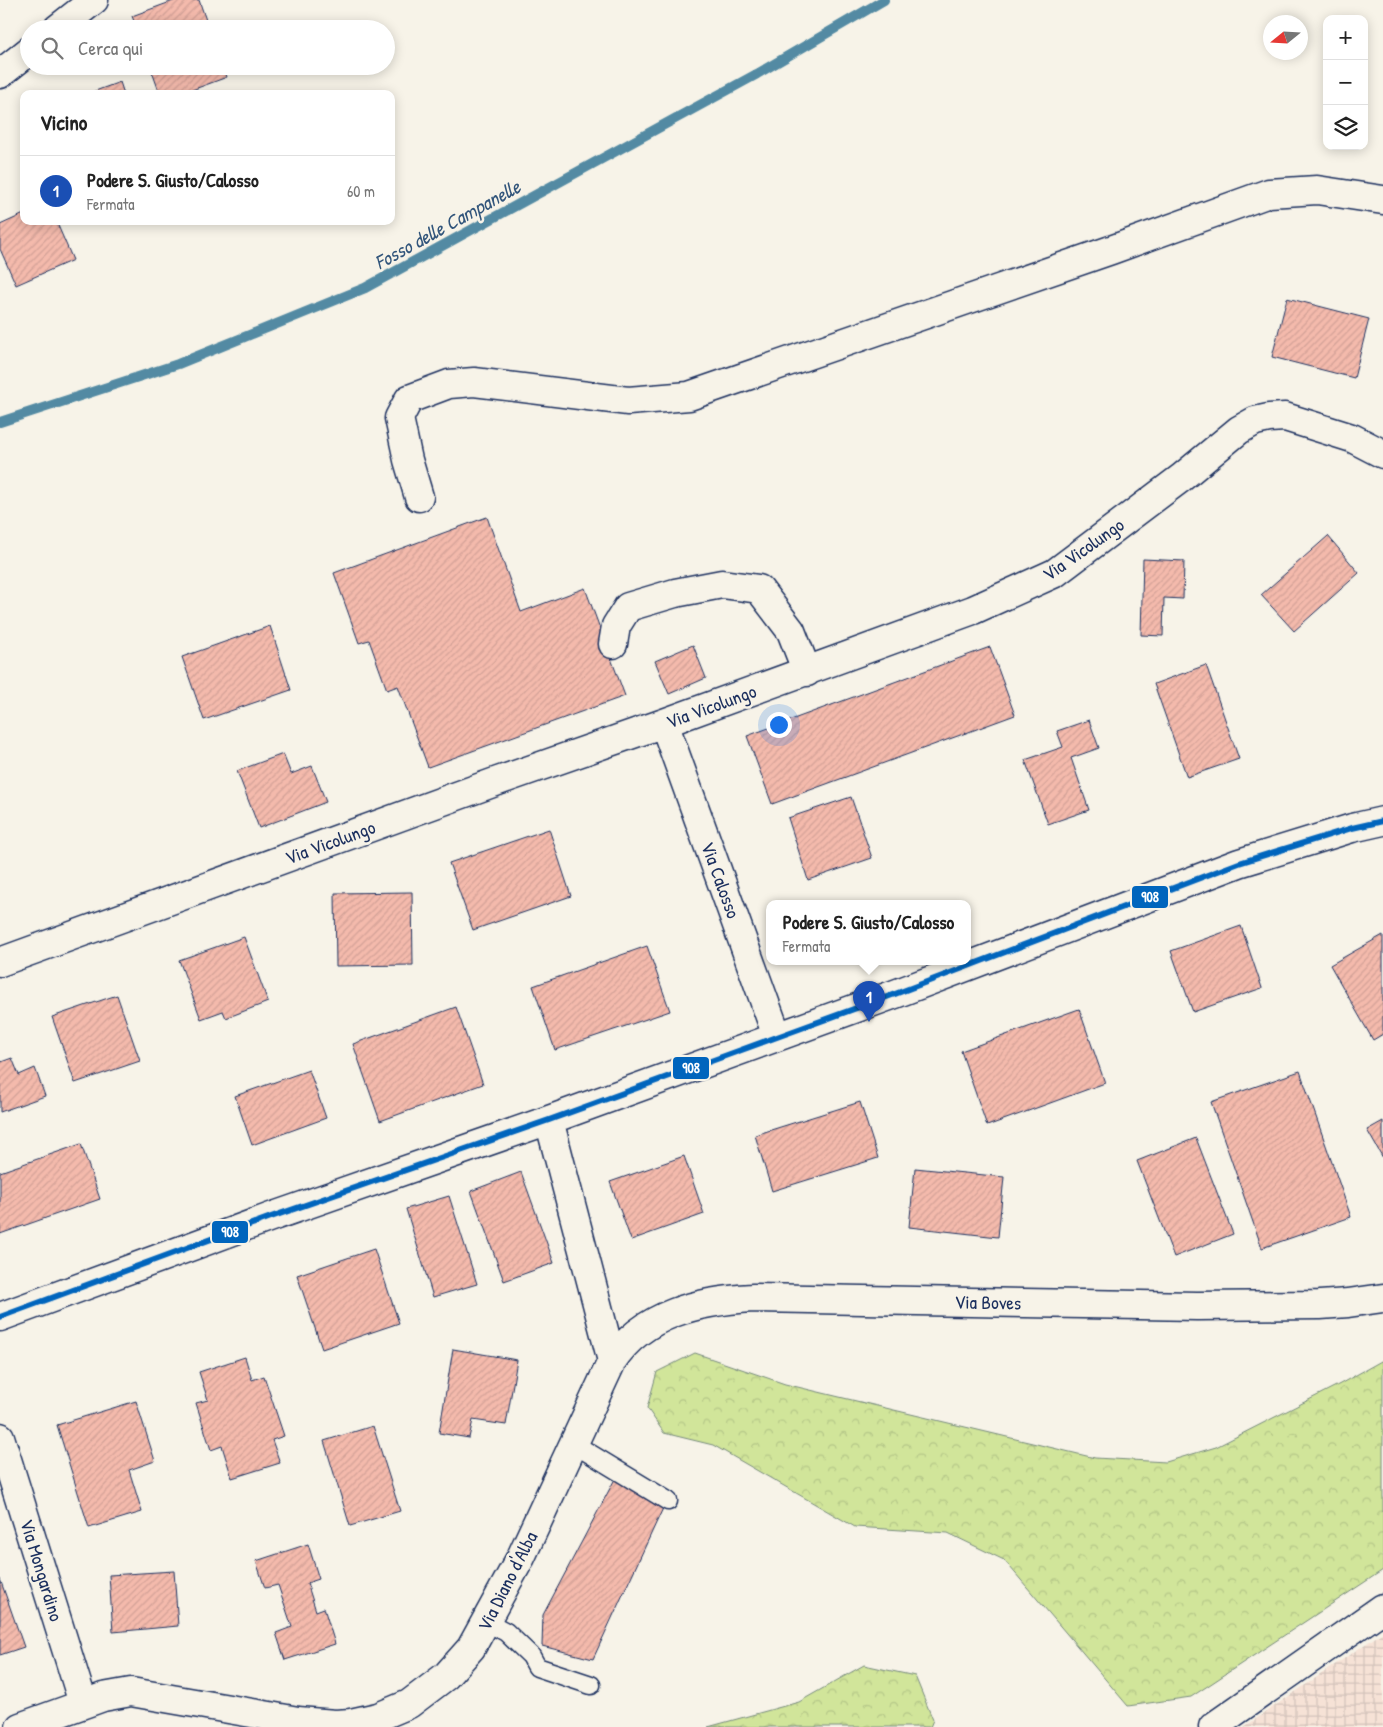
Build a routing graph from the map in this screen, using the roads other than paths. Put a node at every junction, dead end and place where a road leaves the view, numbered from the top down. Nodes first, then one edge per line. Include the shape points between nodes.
1 (94, 0) edge
2 (68, 20) edge
3 (20, 58) edge
4 (0, 74) edge
5 (1383, 200) edge
6 (1383, 454) edge
7 (419, 497) dead end
8 (613, 644) dead end
9 (807, 672) junction
10 (664, 724) junction
11 (1383, 821) edge
12 (0, 962) edge
13 (777, 1036) junction
14 (549, 1120) junction
15 (1383, 1298) edge
16 (0, 1317) edge
17 (612, 1361) junction
18 (0, 1437) edge
19 (574, 1444) junction
20 (668, 1501) dead end
21 (1383, 1608) edge
22 (487, 1622) junction
23 (591, 1685) dead end
24 (83, 1703) junction
25 (20, 1727) edge
26 (1213, 1727) edge

1 - 2 street
3 - 4 street
5 - 7 street via 1317,190 1269,193 689,396 628,401 474,382 449,384 410,399 399,418
6 - 9 street, Via Vicolungo via 1352,438 1286,417 1255,421 1239,430 1055,573 973,610
8 - 9 street via 616,626 628,607 675,592 722,584 759,589 791,631
9 - 10 street, Via Vicolungo
10 - 12 street, Via Vicolungo
10 - 13 street, Via Calosso
11 - 13 street via 1239,863
13 - 14 street
14 - 16 street via 271,1217
14 - 17 street
15 - 17 street, Via Boves via 1348,1304 1197,1306 722,1300 688,1308 655,1322 627,1342
17 - 19 street, Via Diano d'Alba
18 - 24 street, Via Mongardino
19 - 20 lane
19 - 22 street, Via Diano d'Alba
21 - 26 street
22 - 23 lane via 506,1632 531,1656 536,1667
22 - 24 street, Via Diano d'Alba via 465,1657 437,1684 409,1704 365,1721 335,1724 298,1721 131,1692
24 - 25 street, Via Diano d'Alba

